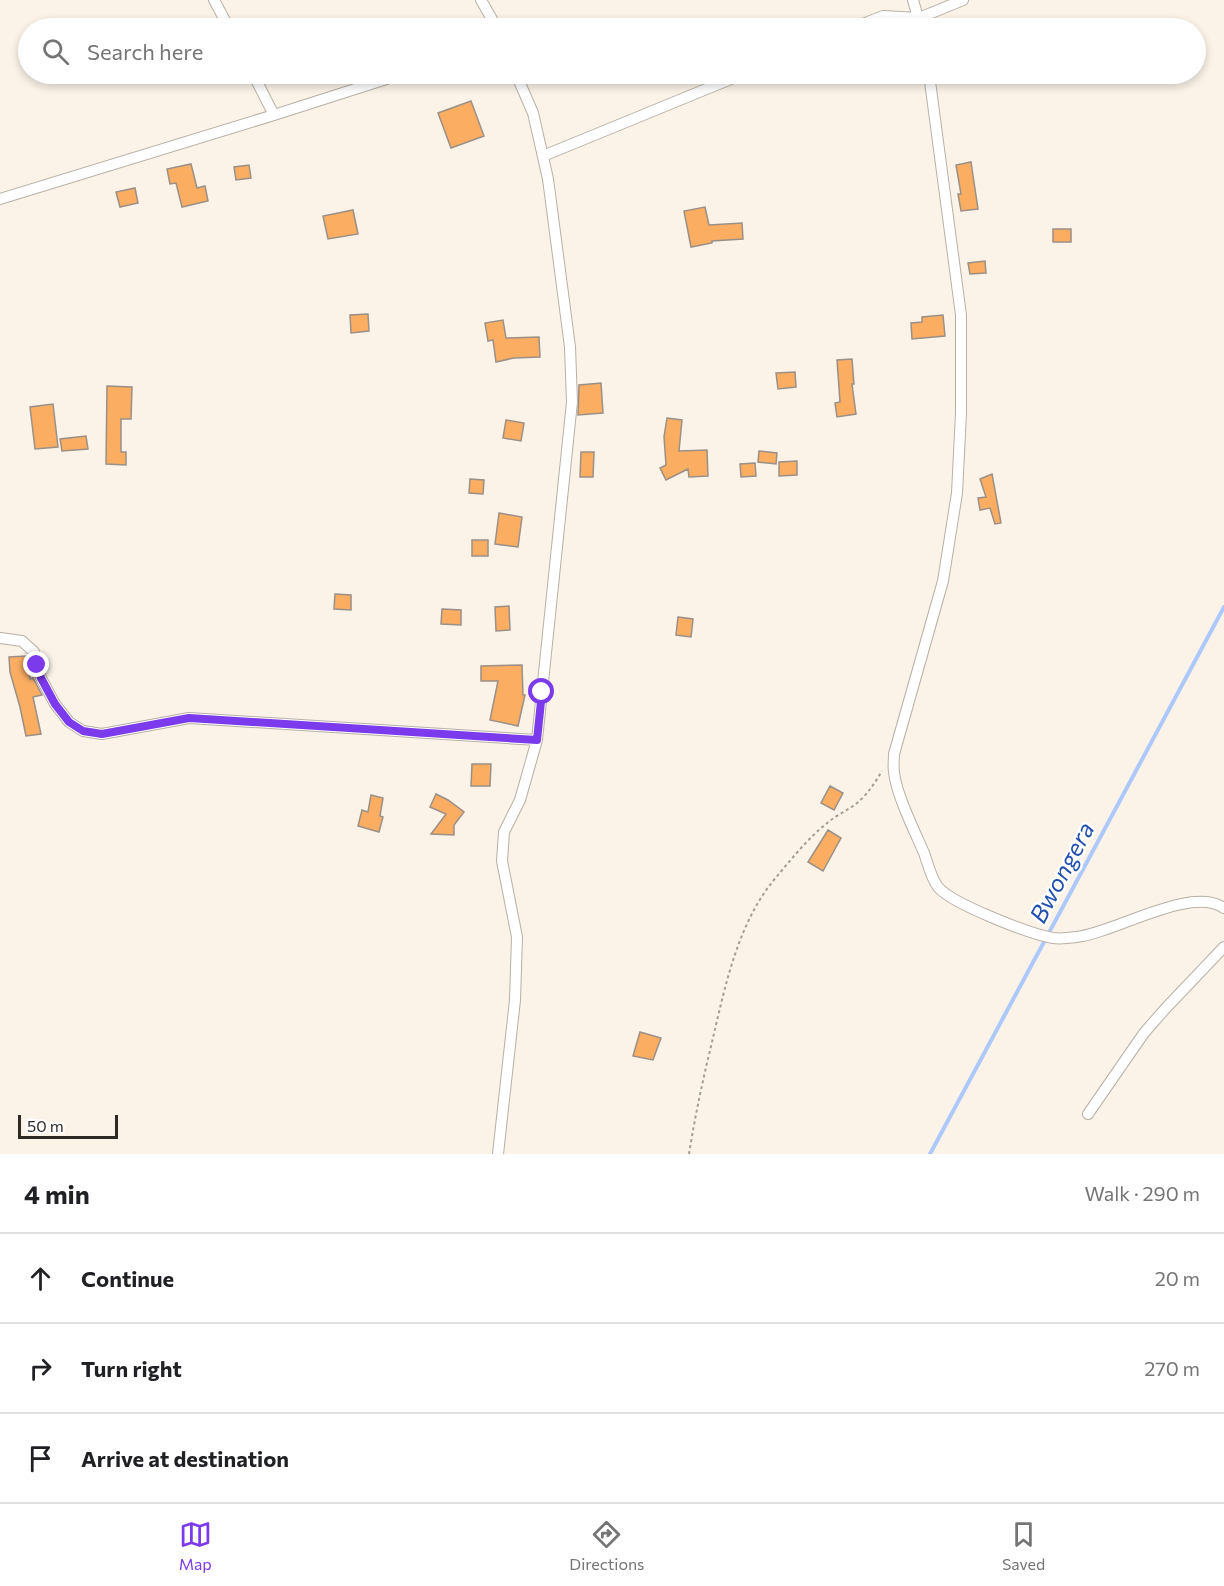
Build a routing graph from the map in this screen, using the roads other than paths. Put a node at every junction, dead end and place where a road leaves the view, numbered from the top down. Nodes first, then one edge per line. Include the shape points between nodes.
1 (214, 0) edge
2 (481, 0) edge
3 (913, 0) edge
4 (963, 0) edge
5 (224, 18) edge
6 (491, 18) edge
7 (878, 18) edge
8 (894, 18) edge
9 (918, 18) edge
10 (929, 18) edge
11 (257, 84) edge
12 (371, 84) edge
13 (520, 84) edge
14 (719, 84) edge
15 (929, 84) edge
16 (274, 115) junction
17 (543, 156) junction
18 (0, 199) edge
19 (0, 638) edge
20 (537, 740) junction
21 (1224, 908) edge
22 (1224, 947) edge
23 (1088, 1114) dead end
24 (498, 1154) edge

1 - 5 street
2 - 6 street
3 - 9 street
4 - 10 street
7 - 8 street
11 - 16 street
12 - 16 street
13 - 17 street via 533,112
14 - 17 street
15 - 21 street via 961,315 961,413 957,493 943,581 894,754 894,774 903,802 937,886 948,897 1030,932 1054,938 1078,937 1180,905 1205,901
16 - 18 street
17 - 20 street via 570,347 572,402
19 - 20 street via 22,641 34,652 41,678 55,704 69,722 83,731 102,734 189,718
20 - 24 street via 520,800 504,832 502,861 516,937 516,1000
22 - 23 street via 1144,1033

